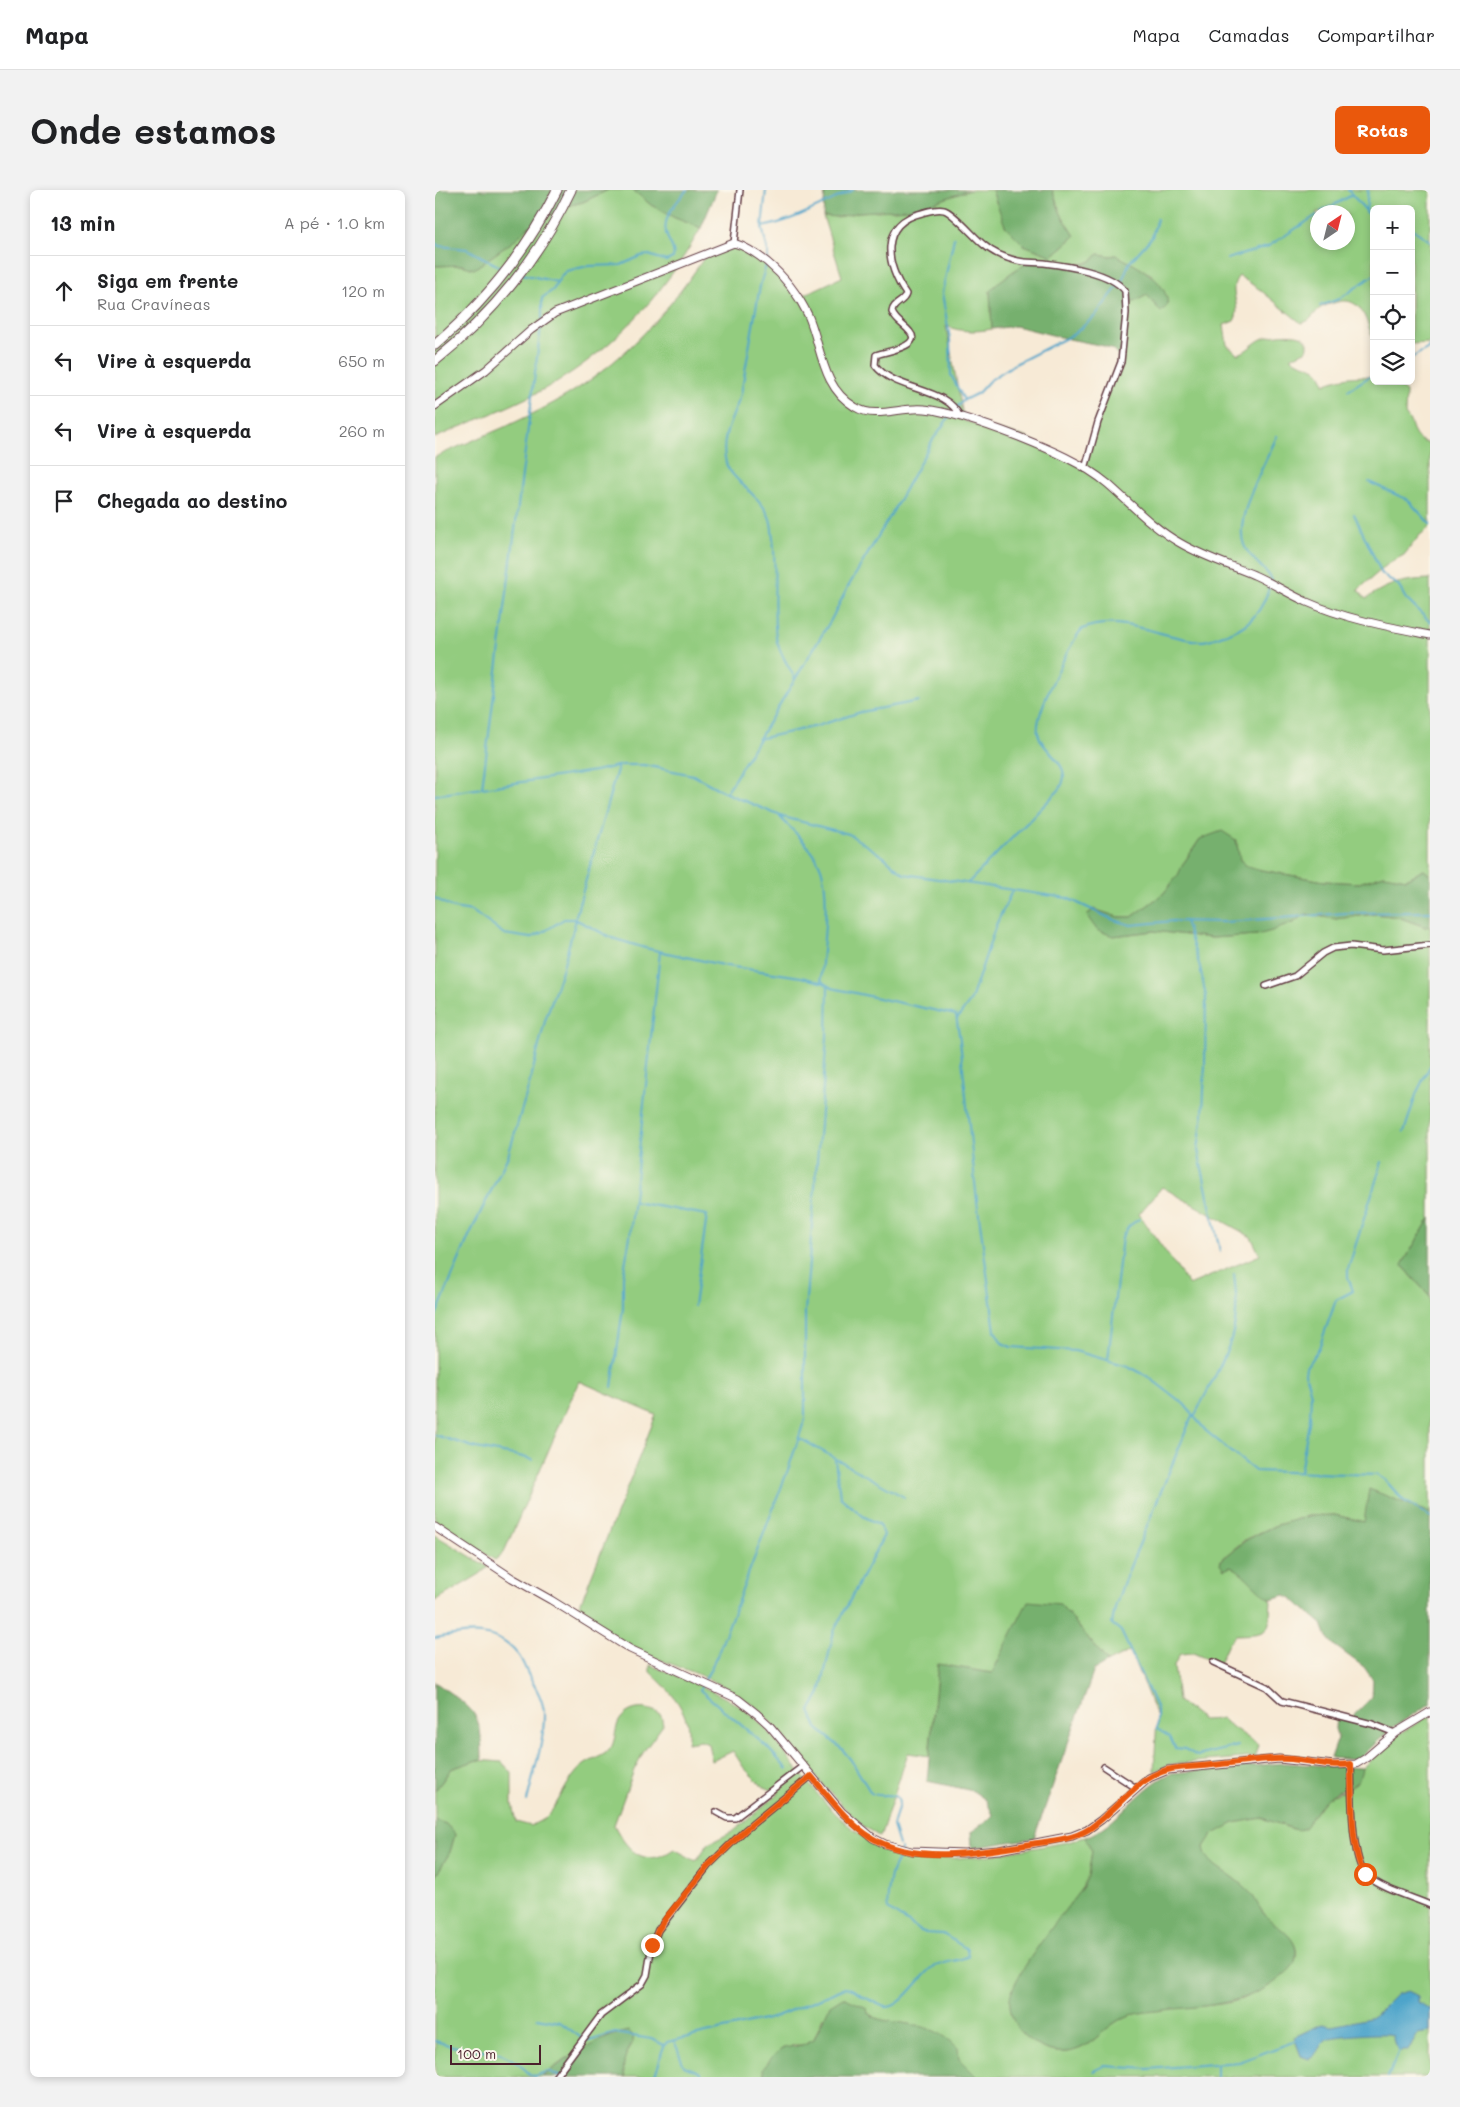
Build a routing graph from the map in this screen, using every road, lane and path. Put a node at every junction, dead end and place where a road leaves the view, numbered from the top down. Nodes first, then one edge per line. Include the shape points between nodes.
1 (557, 190) edge
2 (571, 190) edge
3 (740, 190) edge
4 (734, 243) junction
5 (435, 345) edge
6 (435, 360) edge
7 (435, 406) edge
8 (960, 417) junction
9 (1085, 469) junction
10 (1430, 635) edge
11 (1430, 945) edge
12 (1266, 986) dead end
13 (435, 1527) edge
14 (1213, 1662) dead end
15 (1430, 1712) edge
16 (1395, 1732) junction
17 (1351, 1764) junction
18 (803, 1766) junction
19 (1104, 1767) dead end
20 (811, 1776) junction
21 (1136, 1788) junction
22 (716, 1812) dead end
23 (1430, 1905) edge
24 (555, 2077) edge

1 - 5 highway via 530,238 502,277
2 - 6 highway via 545,237 511,285 472,328
3 - 4 street
4 - 7 street via 555,313 481,374
4 - 8 street via 756,254 788,282 808,316 823,367 832,384 855,408 869,413 924,408
8 - 9 street via 1023,439
8 - 9 street via 951,403 907,386 884,374 875,365 876,355 905,347 913,338 892,312 906,294 892,266 891,236 903,220 939,209 948,211 984,245 1006,258 1092,273 1113,279 1125,291 1127,313 1121,362
9 - 10 street via 1108,485 1141,516 1181,544 1268,581 1307,602
11 - 12 street via 1383,950 1351,946 1333,948 1295,976
13 - 18 street via 630,1649 738,1699 757,1714
14 - 16 street via 1267,1687 1282,1701
15 - 16 street
16 - 17 street via 1366,1758
17 - 21 street via 1279,1759 1183,1768 1156,1774
17 - 23 street via 1353,1824 1362,1869 1370,1878
18 - 20 street
18 - 22 street via 735,1818
19 - 21 street
20 - 21 street via 853,1823 873,1838 911,1851 937,1853 999,1850 1072,1836 1101,1820
20 - 24 street via 745,1830 708,1866 658,1930 642,1984 601,2015

